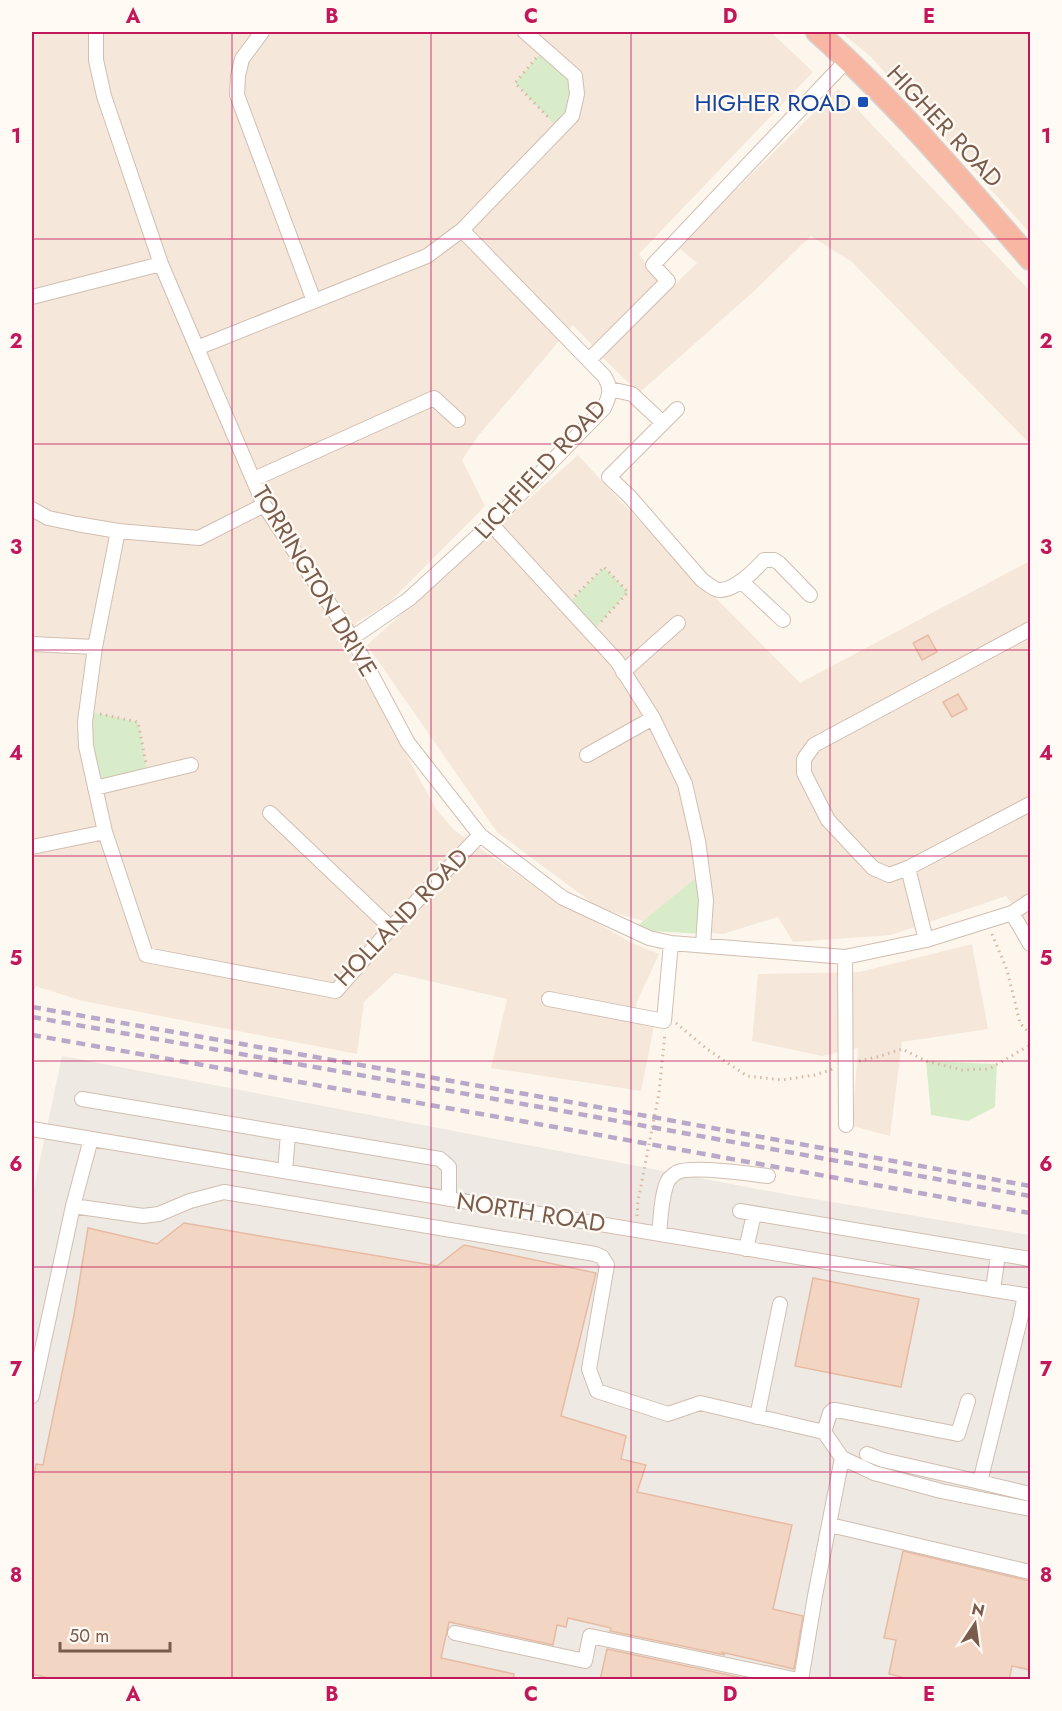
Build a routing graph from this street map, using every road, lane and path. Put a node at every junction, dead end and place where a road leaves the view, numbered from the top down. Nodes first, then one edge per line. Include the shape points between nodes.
1 (96, 32) edge
2 (262, 32) edge
3 (525, 32) edge
4 (817, 32) edge
5 (544, 49) junction
6 (848, 59) junction
7 (559, 129) junction
8 (462, 230) junction
9 (1030, 259) edge
10 (162, 264) junction
11 (32, 297) edge
12 (314, 301) junction
13 (197, 348) junction
14 (589, 360) junction
15 (610, 389) junction
16 (677, 410) dead end
17 (458, 420) dead end
18 (663, 423) junction
19 (254, 479) junction
20 (264, 506) junction
21 (32, 509) edge
22 (491, 524) junction
23 (118, 531) junction
24 (741, 581) junction
25 (810, 595) dead end
26 (566, 606) junction
27 (783, 620) dead end
28 (678, 623) dead end
29 (1030, 628) edge
30 (591, 633) junction
31 (352, 638) junction
32 (32, 644) edge
33 (94, 647) junction
34 (623, 672) junction
35 (87, 711) junction
36 (653, 718) junction
37 (587, 755) dead end
38 (191, 765) dead end
39 (148, 775) junction
40 (95, 788) junction
41 (1030, 804) edge
42 (270, 813) dead end
43 (105, 832) junction
44 (480, 835) junction
45 (32, 847) edge
46 (908, 868) junction
47 (1030, 901) edge
48 (1012, 913) junction
49 (986, 921) junction
50 (390, 928) junction
51 (926, 940) junction
52 (671, 943) junction
53 (1030, 944) edge
54 (703, 945) junction
55 (845, 957) junction
56 (32, 981) edge
57 (34, 992) dead end
58 (549, 999) dead end
59 (664, 1021) junction
60 (1030, 1034) edge
61 (1030, 1045) edge
62 (846, 1064) junction
63 (82, 1099) dead end
64 (846, 1125) dead end
65 (32, 1129) edge
66 (288, 1134) junction
67 (91, 1139) junction
68 (285, 1171) junction
69 (768, 1176) dead end
70 (449, 1199) junction
71 (638, 1201) dead end
72 (73, 1206) junction
73 (659, 1234) junction
74 (746, 1249) junction
75 (998, 1254) junction
76 (1030, 1259) edge
77 (993, 1290) junction
78 (1028, 1296) edge
79 (780, 1304) dead end
80 (1024, 1331) edge
81 (32, 1396) edge
82 (968, 1401) dead end
83 (757, 1417) junction
84 (824, 1432) junction
85 (867, 1454) dead end
86 (842, 1458) junction
87 (980, 1482) junction
88 (1030, 1494) edge
89 (1030, 1509) edge
90 (830, 1525) junction
91 (1030, 1572) edge
92 (455, 1633) dead end
93 (799, 1680) edge

1 - 10 street, TORRINGTON DRIVE via 96,60 104,96
2 - 12 street via 242,59 237,95
3 - 5 street
4 - 6 highway, HIGHER ROAD
5 - 7 street via 575,76 577,94 572,116
5 - 7 path via 514,83
6 - 9 highway, HIGHER ROAD
6 - 14 street via 653,265 668,281
7 - 8 street
8 - 12 street via 427,256
8 - 14 street, LICHFIELD ROAD
10 - 11 street
10 - 13 street, TORRINGTON DRIVE
12 - 13 street
13 - 19 street, TORRINGTON DRIVE
14 - 15 street, LICHFIELD ROAD
15 - 18 street via 632,394
15 - 22 street, LICHFIELD ROAD via 604,408
16 - 18 street
17 - 19 street via 434,398
18 - 24 street via 609,477 702,580 719,590
19 - 20 street, TORRINGTON DRIVE
20 - 23 street via 199,538
20 - 31 street, TORRINGTON DRIVE
21 - 23 street via 48,518
22 - 26 street
22 - 31 street, LICHFIELD ROAD via 409,599
23 - 33 street, HOLLAND ROAD
24 - 25 street via 764,560 774,560
24 - 27 street
26 - 30 street
26 - 30 path via 604,567 628,592
28 - 34 street
29 - 46 street via 814,745 804,759 804,773 828,820 873,868 889,875
30 - 34 street
31 - 44 street, TORRINGTON DRIVE via 408,743
32 - 33 street
33 - 35 street, HOLLAND ROAD
34 - 36 street
35 - 39 path via 138,722
35 - 40 street, HOLLAND ROAD via 86,746
36 - 37 street
36 - 54 street via 685,784 698,841 706,900
38 - 39 street
39 - 40 street
40 - 43 street, HOLLAND ROAD
41 - 46 street
42 - 50 street
43 - 45 street
43 - 50 street, HOLLAND ROAD via 146,955 336,991
44 - 50 street, HOLLAND ROAD
44 - 52 street, TORRINGTON DRIVE via 563,898 649,938
46 - 51 street
47 - 48 street, TORRINGTON DRIVE
48 - 49 street, TORRINGTON DRIVE
48 - 53 street
49 - 51 street, TORRINGTON DRIVE
49 - 60 path via 1006,970 1020,1023
51 - 55 street, TORRINGTON DRIVE
52 - 54 street, TORRINGTON DRIVE
52 - 59 street
54 - 55 street, TORRINGTON DRIVE
55 - 62 street
56 - 57 path
58 - 59 street
59 - 62 path via 676,1023 747,1076 782,1080 815,1075
59 - 71 path via 659,1093
61 - 62 path via 989,1069 944,1066 902,1049
62 - 64 street
63 - 66 street
65 - 67 street, NORTH ROAD
66 - 68 street
66 - 70 street via 440,1159 449,1167
67 - 68 street, NORTH ROAD
67 - 72 street
68 - 70 street, NORTH ROAD
69 - 73 street via 729,1171 675,1173 668,1180 663,1198
70 - 73 street, NORTH ROAD
72 - 81 street
72 - 83 street via 143,1216 224,1192 595,1254 607,1265 589,1369 597,1391 668,1414 700,1404
73 - 74 street, NORTH ROAD
74 - 75 street via 747,1213
74 - 77 street, NORTH ROAD
75 - 76 street
75 - 77 street
77 - 78 street, NORTH ROAD
78 - 80 street via 1020,1320
79 - 83 street
80 - 87 street
82 - 84 street via 958,1434 836,1410 830,1413
83 - 84 street
84 - 86 street
85 - 87 street
86 - 89 street via 912,1484
86 - 90 street
87 - 88 street
90 - 91 street
90 - 93 street
92 - 93 street via 585,1661 590,1636

